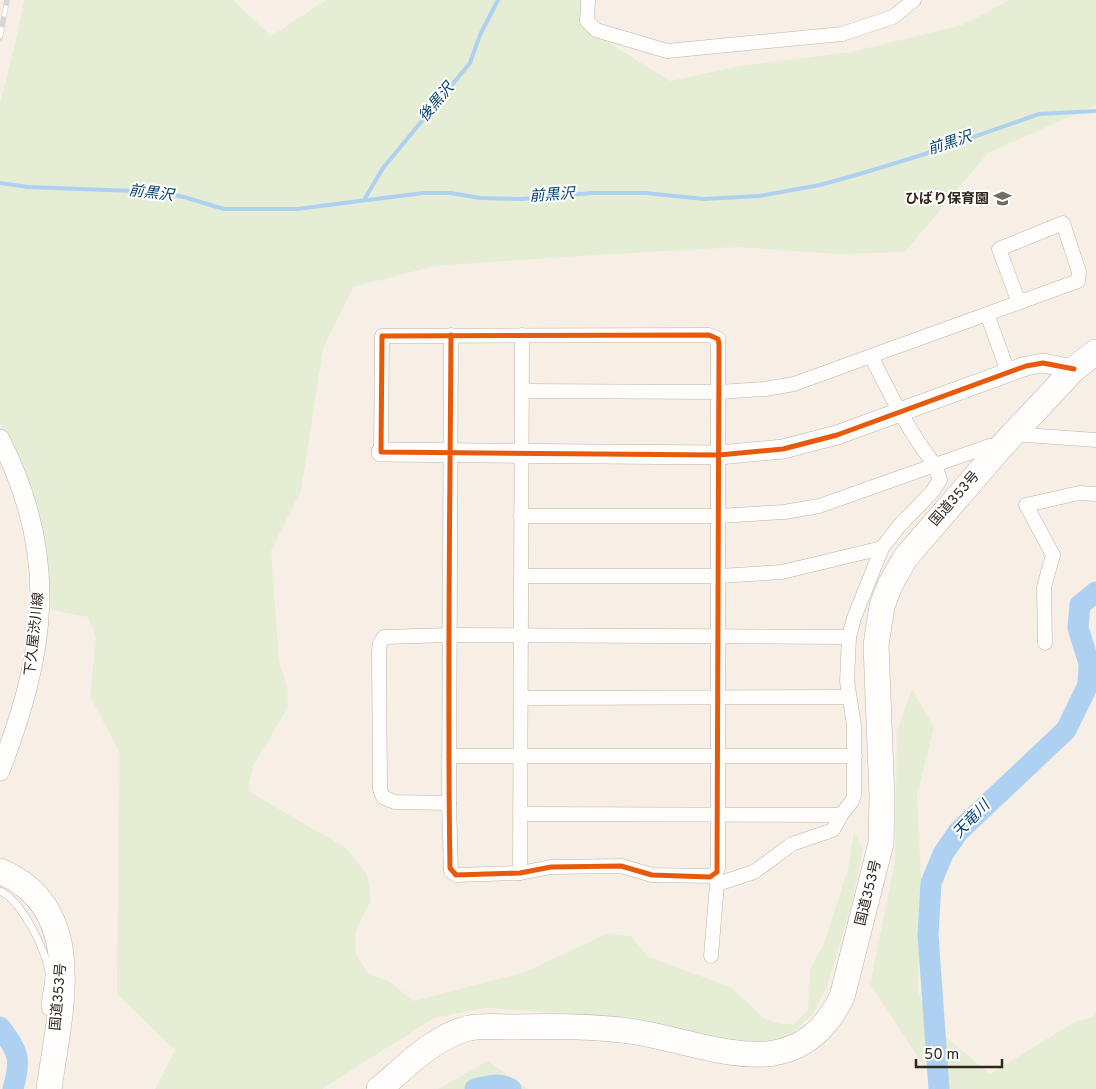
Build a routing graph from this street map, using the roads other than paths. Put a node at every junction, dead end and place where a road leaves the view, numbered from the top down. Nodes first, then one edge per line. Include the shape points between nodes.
1 (588, 0) edge
2 (914, 0) edge
3 (1018, 303) junction
4 (988, 314) junction
5 (451, 335) junction
6 (522, 335) junction
7 (1096, 352) edge
8 (871, 356) junction
9 (1074, 369) junction
10 (1008, 372) junction
11 (522, 391) junction
12 (719, 392) junction
13 (899, 413) junction
14 (0, 439) edge
15 (1008, 439) junction
16 (1096, 440) edge
17 (381, 452) joint
18 (450, 454) junction
19 (522, 454) junction
20 (719, 454) junction
21 (935, 465) junction
22 (1096, 494) edge
23 (521, 516) junction
24 (718, 516) junction
25 (882, 548) junction
26 (521, 576) junction
27 (719, 576) junction
28 (450, 635) junction
29 (521, 636) junction
30 (719, 636) junction
31 (849, 637) junction
32 (1046, 643) dead end
33 (718, 696) junction
34 (849, 697) junction
35 (521, 698) junction
36 (449, 756) junction
37 (718, 756) junction
38 (855, 756) junction
39 (520, 757) junction
40 (0, 771) edge
41 (449, 804) junction
42 (520, 814) junction
43 (718, 814) junction
44 (841, 814) junction
45 (0, 871) edge
46 (520, 873) junction
47 (0, 891) edge
48 (711, 956) dead end
49 (59, 1015) junction
50 (49, 1089) edge
51 (379, 1089) edge

1 - 2 street via 587,21 596,30 667,51 842,34 893,17
3 - 3 street via 1078,281 1079,272 1062,223 1000,249
3 - 4 street
4 - 8 street
4 - 10 street
5 - 6 street
5 - 17 street via 382,336
5 - 18 street
6 - 11 street
6 - 12 street via 713,336 719,344
7 - 9 highway, 国道353号
8 - 12 street via 794,384
8 - 13 street
9 - 10 street via 1043,363
9 - 15 highway, 国道353号
10 - 13 street
11 - 12 street
11 - 19 street
12 - 20 street
13 - 20 street via 837,435 783,449
13 - 21 street
14 - 40 street, 下久屋渋川線 via 26,500 35,538 41,593 29,685
15 - 16 street via 1026,434
15 - 21 street
15 - 51 highway, 国道353号 via 906,557 882,606 876,669 881,843 842,997 824,1029 795,1053 753,1061 629,1032 550,1026 471,1028 446,1036 430,1046
17 - 18 street
18 - 19 street
18 - 28 street
19 - 20 street
19 - 23 street
20 - 24 street
21 - 24 street via 819,506 784,512
21 - 25 street via 940,480
22 - 32 street via 1079,493 1026,505 1054,555 1044,587
23 - 24 street
23 - 26 street
24 - 27 street
25 - 27 street via 782,572
25 - 31 street
26 - 27 street
26 - 29 street
27 - 30 street
28 - 29 street
28 - 36 street
28 - 41 street via 392,635 384,637 379,652 380,789 383,797 395,802
29 - 30 street
29 - 35 street
30 - 31 street
30 - 33 street
31 - 34 street
33 - 34 street
33 - 35 street
33 - 37 street
34 - 38 street
35 - 39 street
36 - 39 street
36 - 41 street
37 - 38 street
37 - 39 street
37 - 43 street
38 - 44 street via 852,801
39 - 42 street
41 - 46 street via 450,868 453,873
42 - 43 street
42 - 46 street
43 - 44 street
43 - 46 street via 718,868 714,876 652,875 621,866 551,866
44 - 48 street via 833,830 792,844 754,872 716,884
45 - 49 highway, 国道353号 via 21,882 34,894 56,928 64,972
47 - 49 lane via 8,894 16,904 43,949 49,973 44,1003 46,1011
49 - 50 highway, 国道353号

